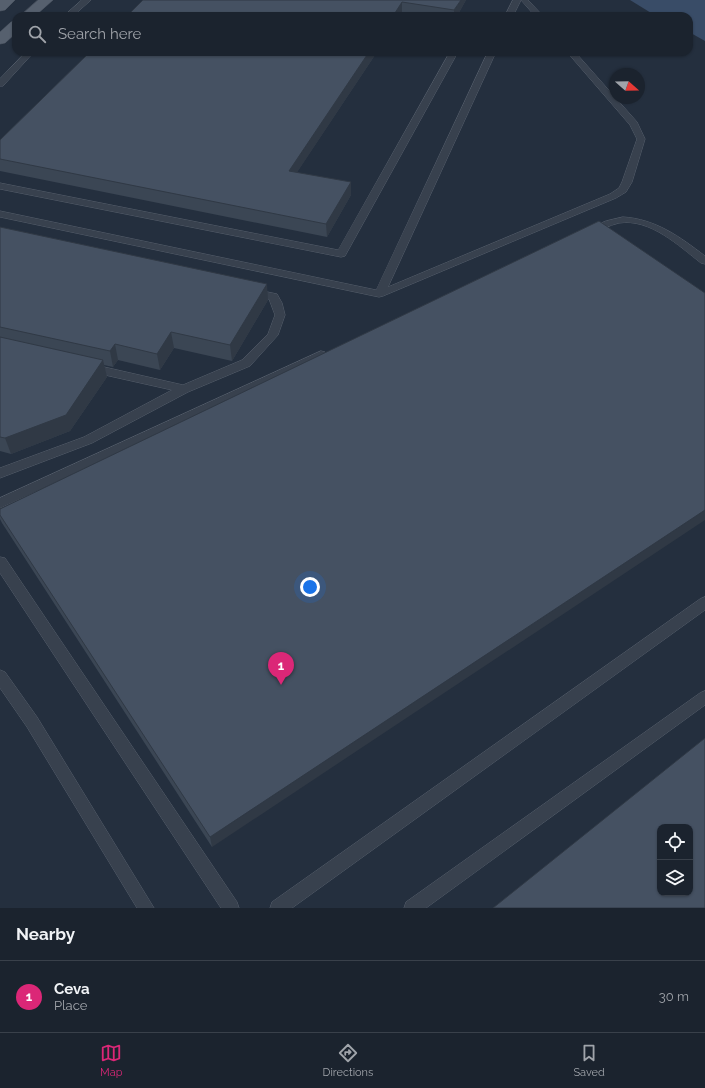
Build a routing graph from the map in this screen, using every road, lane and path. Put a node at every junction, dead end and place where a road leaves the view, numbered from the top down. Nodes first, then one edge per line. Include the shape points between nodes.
1 (8, 0) edge
2 (46, 0) edge
3 (87, 0) edge
4 (517, 0) edge
5 (524, 0) edge
6 (0, 6) edge
7 (32, 12) edge
8 (73, 12) edge
9 (511, 12) edge
10 (535, 12) edge
11 (12, 29) edge
12 (0, 40) edge
13 (26, 56) edge
14 (452, 56) edge
15 (490, 56) edge
16 (574, 56) edge
17 (0, 84) edge
18 (3, 186) edge
19 (0, 214) edge
20 (577, 237) edge
21 (705, 261) edge
22 (242, 290) edge
23 (378, 294) junction
24 (332, 350) edge
25 (76, 364) edge
26 (184, 389) junction
27 (0, 473) edge
28 (0, 503) edge
29 (0, 562) edge
30 (705, 603) edge
31 (0, 676) edge
32 (705, 696) edge
33 (146, 908) edge
34 (231, 908) edge
35 (278, 908) edge
36 (412, 908) edge

1 - 6 main road
2 - 7 main road
3 - 8 lane
4 - 9 lane
5 - 10 lane
11 - 12 main road
13 - 17 lane
14 - 18 lane via 341,254
15 - 23 lane
16 - 23 lane via 634,124 641,140 623,190
19 - 23 lane
20 - 21 lane via 606,224 636,220 668,234
22 - 26 lane via 273,296 280,315 273,335 246,363
24 - 28 lane
25 - 26 lane
26 - 27 lane via 88,440
29 - 34 lane
30 - 35 lane
31 - 33 lane via 32,722
32 - 36 lane

